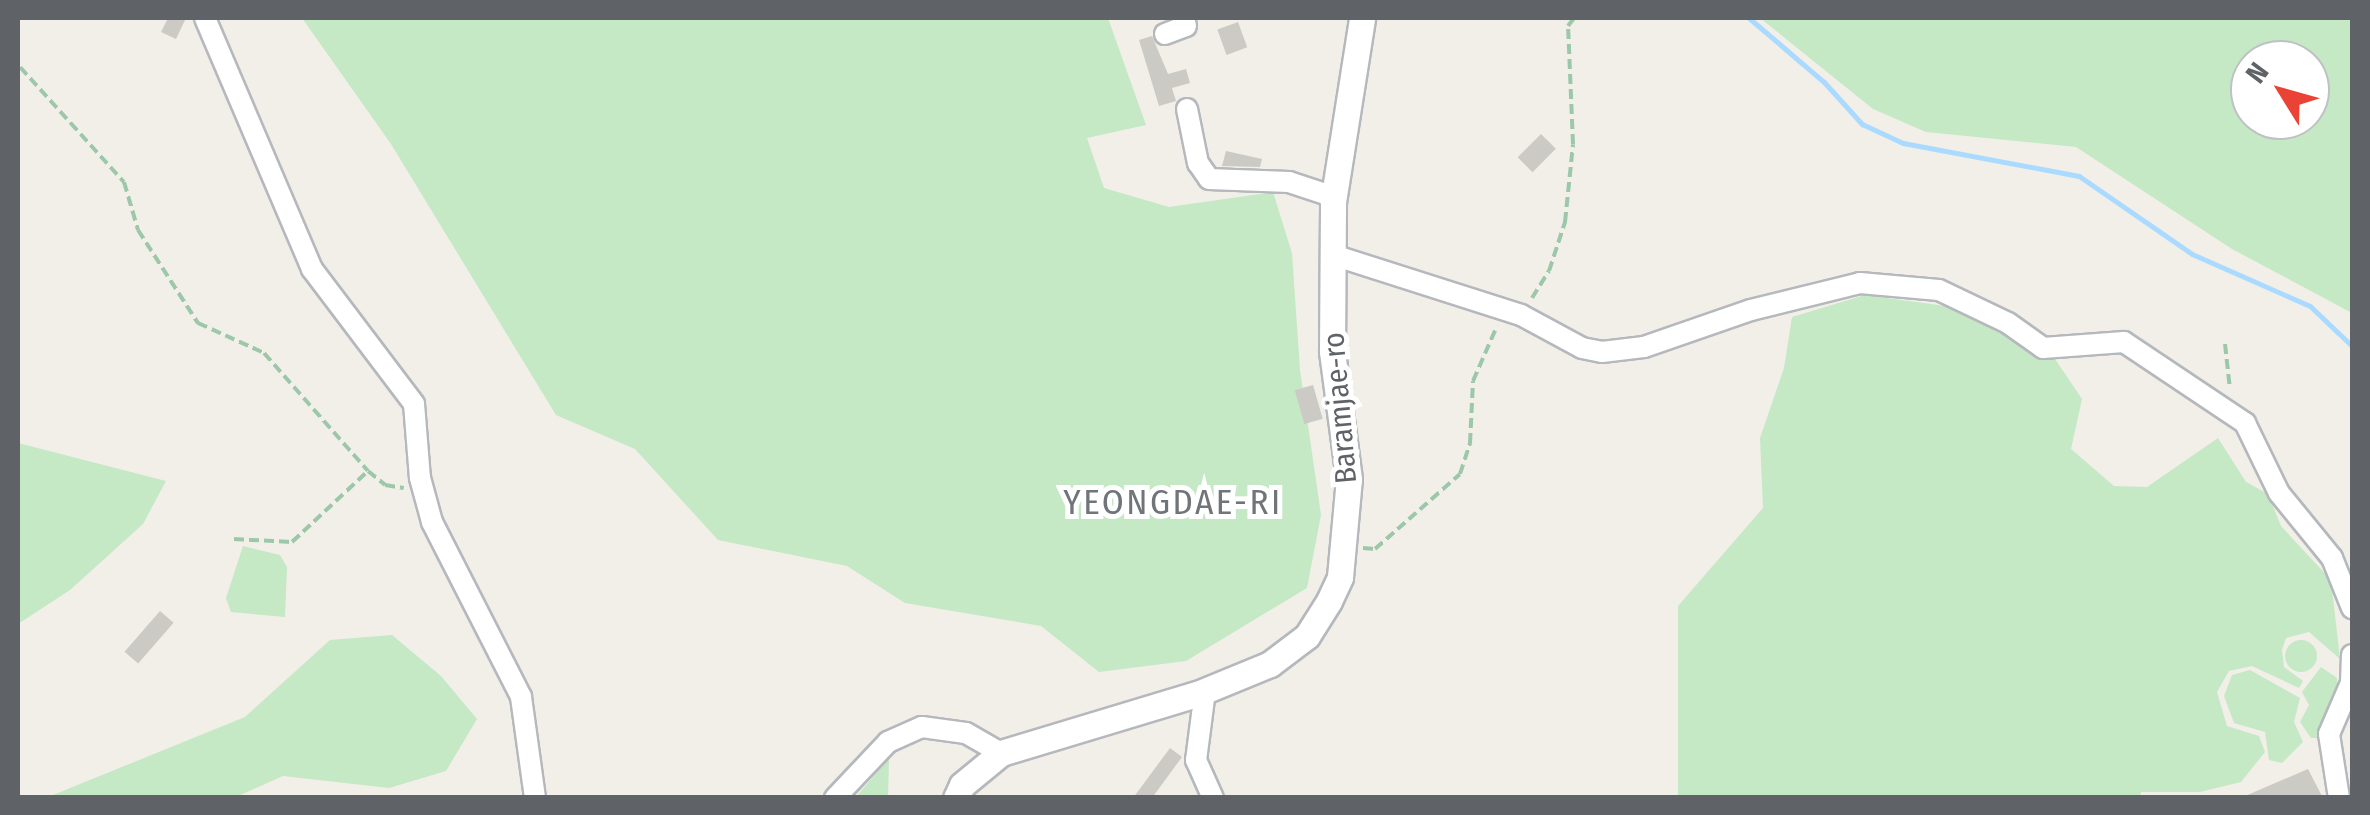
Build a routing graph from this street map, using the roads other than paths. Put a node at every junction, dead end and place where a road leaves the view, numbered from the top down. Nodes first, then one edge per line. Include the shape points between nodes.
1 (205, 18) edge
2 (1184, 18) edge
3 (1361, 20) edge
4 (1165, 34) dead end
5 (1187, 108) dead end
6 (1334, 197) junction
7 (1332, 254) junction
8 (2352, 608) edge
9 (2352, 655) edge
10 (1206, 691) junction
11 (1001, 752) junction
12 (535, 798) edge
13 (835, 798) edge
14 (956, 798) edge
15 (1213, 798) edge
16 (2339, 798) edge

1 - 12 street via 312,268 414,404 432,522 521,696
2 - 4 street via 1186,26
3 - 6 street, Baramjae-ro
5 - 6 street via 1198,164 1209,179 1288,182
6 - 7 street, Baramjae-ro
7 - 8 street via 1513,312 1602,352 1644,347 1751,310 1860,283 1939,290 2043,348 2124,342 2233,414 2262,447 2296,518 2332,558
7 - 10 street, Baramjae-ro via 1332,351 1349,479 1340,576 1307,636 1270,664
9 - 16 street via 2351,684 2329,734
10 - 11 street, Baramjae-ro
10 - 15 street via 1196,760
11 - 13 street via 966,733 922,726 888,742
11 - 14 street, Baramjae-ro

